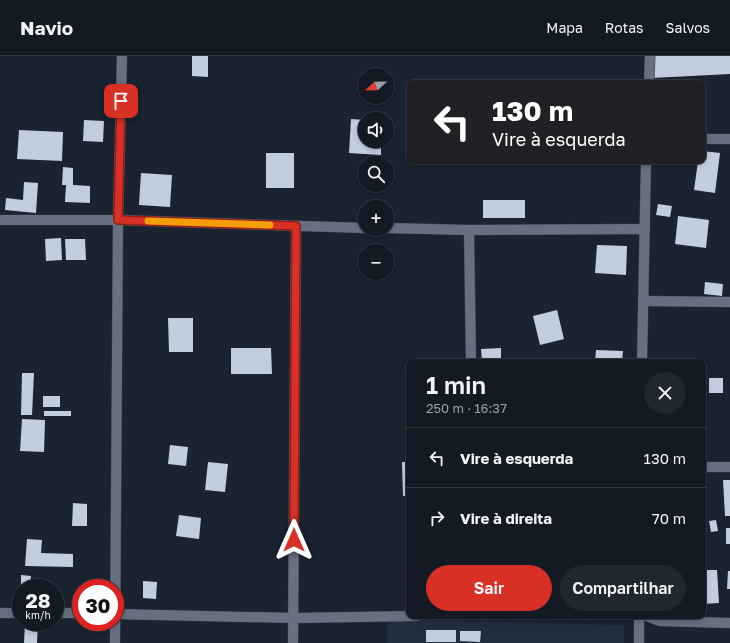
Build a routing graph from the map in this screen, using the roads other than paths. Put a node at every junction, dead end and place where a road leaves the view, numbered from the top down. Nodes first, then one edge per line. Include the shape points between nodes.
1 (122, 56) edge
2 (650, 56) edge
3 (649, 80) edge
4 (706, 139) edge
5 (730, 140) edge
6 (646, 164) edge
7 (0, 220) edge
8 (118, 220) junction
9 (296, 226) junction
10 (358, 228) edge
11 (394, 228) edge
12 (645, 229) junction
13 (468, 230) junction
14 (644, 301) junction
15 (730, 302) edge
16 (471, 359) edge
17 (642, 359) edge
18 (706, 467) edge
19 (730, 467) edge
20 (115, 579) edge
21 (0, 613) edge
22 (12, 613) edge
23 (124, 614) edge
24 (406, 616) edge
25 (294, 618) junction
26 (639, 619) edge
27 (655, 619) edge
28 (730, 623) edge
29 (115, 631) edge
30 (115, 643) edge
31 (293, 643) edge
32 (639, 643) edge

1 - 8 street
2 - 3 street
4 - 5 street
6 - 12 street
7 - 8 street
8 - 9 street
8 - 20 street
9 - 10 street
9 - 25 street
11 - 13 street
12 - 13 street
12 - 14 street
13 - 16 street
14 - 15 street
14 - 17 street
18 - 19 street
21 - 22 street
23 - 25 street
24 - 25 street
25 - 31 street
26 - 32 street
27 - 28 street
29 - 30 street

